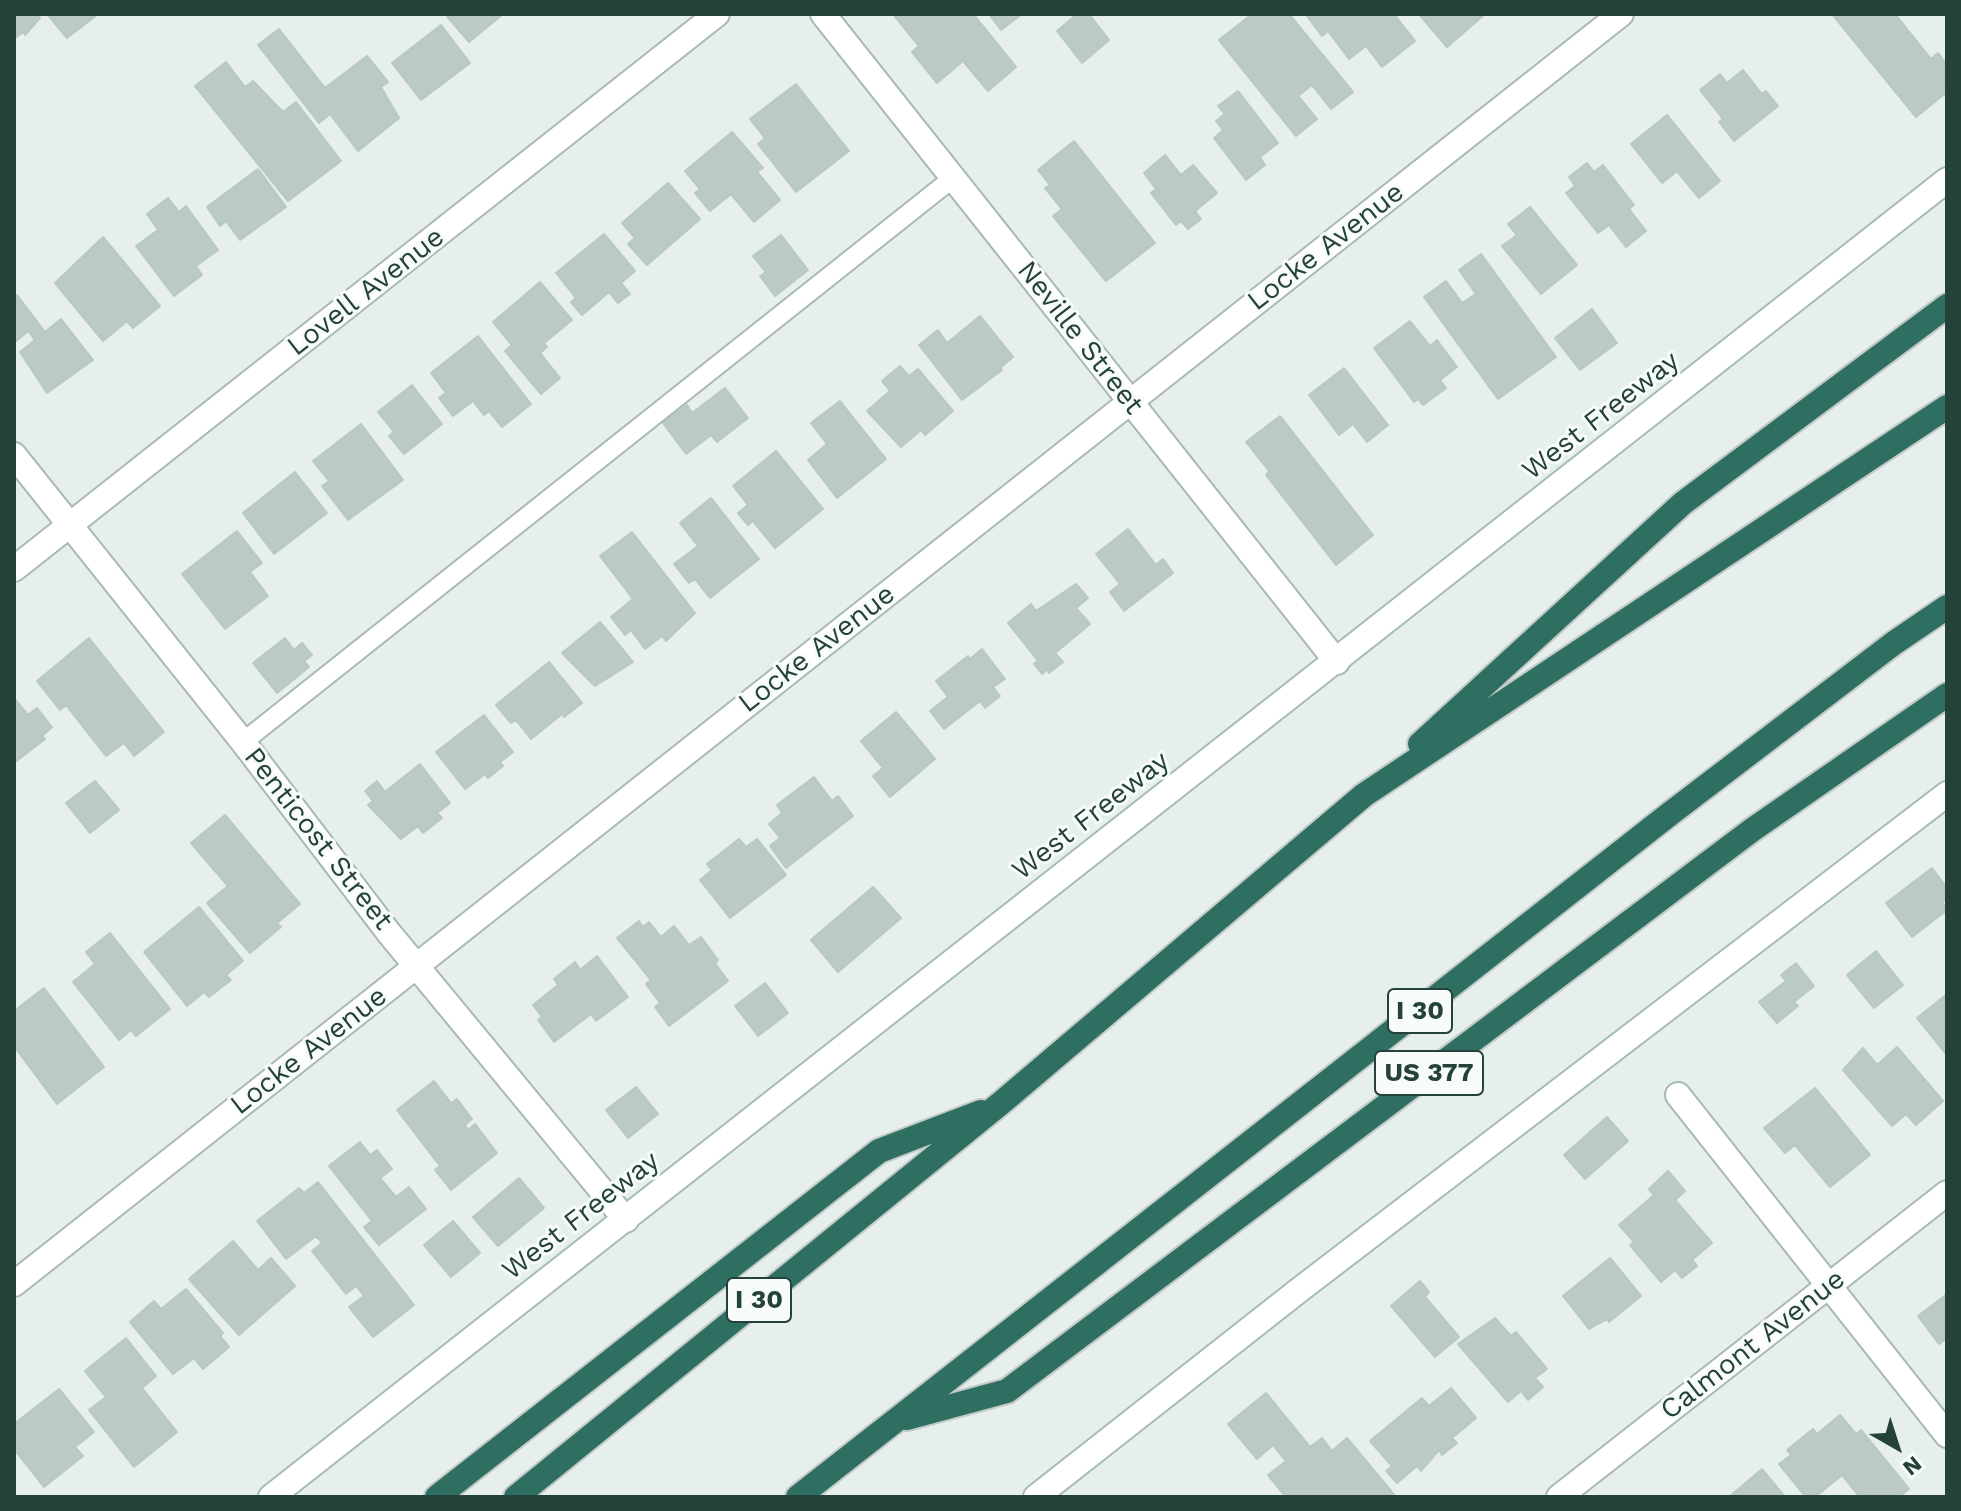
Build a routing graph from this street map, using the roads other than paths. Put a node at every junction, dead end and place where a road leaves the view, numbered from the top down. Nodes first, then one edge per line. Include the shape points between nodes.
1 (717, 14) edge
2 (823, 14) edge
3 (1621, 14) edge
4 (953, 178) junction
5 (1947, 180) edge
6 (1947, 306) edge
7 (1131, 401) junction
8 (1947, 407) edge
9 (14, 455) edge
10 (70, 525) junction
11 (14, 569) edge
12 (1947, 607) edge
13 (1337, 662) junction
14 (1947, 695) edge
15 (243, 742) junction
16 (1947, 794) edge
17 (1364, 795) junction
18 (417, 966) junction
19 (1678, 1095) dead end
20 (1001, 1103) junction
21 (1947, 1193) edge
22 (626, 1220) junction
23 (14, 1284) edge
24 (1829, 1285) junction
25 (897, 1421) junction
26 (1947, 1435) edge
27 (271, 1497) edge
28 (437, 1497) edge
29 (516, 1497) edge
30 (798, 1497) edge
31 (1036, 1497) edge
32 (1559, 1497) edge

1 - 10 street, Lovell Avenue
2 - 4 street, Neville Street
3 - 7 street, Locke Avenue
4 - 7 street, Neville Street
4 - 15 lane
5 - 13 street, West Freeway
6 - 17 highway via 1683,503
7 - 13 street, Neville Street
7 - 18 street, Locke Avenue
8 - 17 highway, I 30
9 - 10 street, Penticost Street
10 - 11 street, Lovell Avenue
10 - 15 street, Penticost Street
12 - 25 highway, I 30 via 1671,813
13 - 22 street, West Freeway
14 - 25 highway, US 377 via 1752,830 1007,1391
15 - 18 street, Penticost Street
16 - 31 street
17 - 20 highway, I 30
18 - 22 street, Penticost Street
18 - 23 street, Locke Avenue
19 - 24 street
20 - 28 highway via 879,1151
20 - 29 highway, I 30
21 - 24 street, Calmont Avenue
22 - 27 street, West Freeway
24 - 26 street
24 - 32 street, Calmont Avenue
25 - 30 highway, I 30

